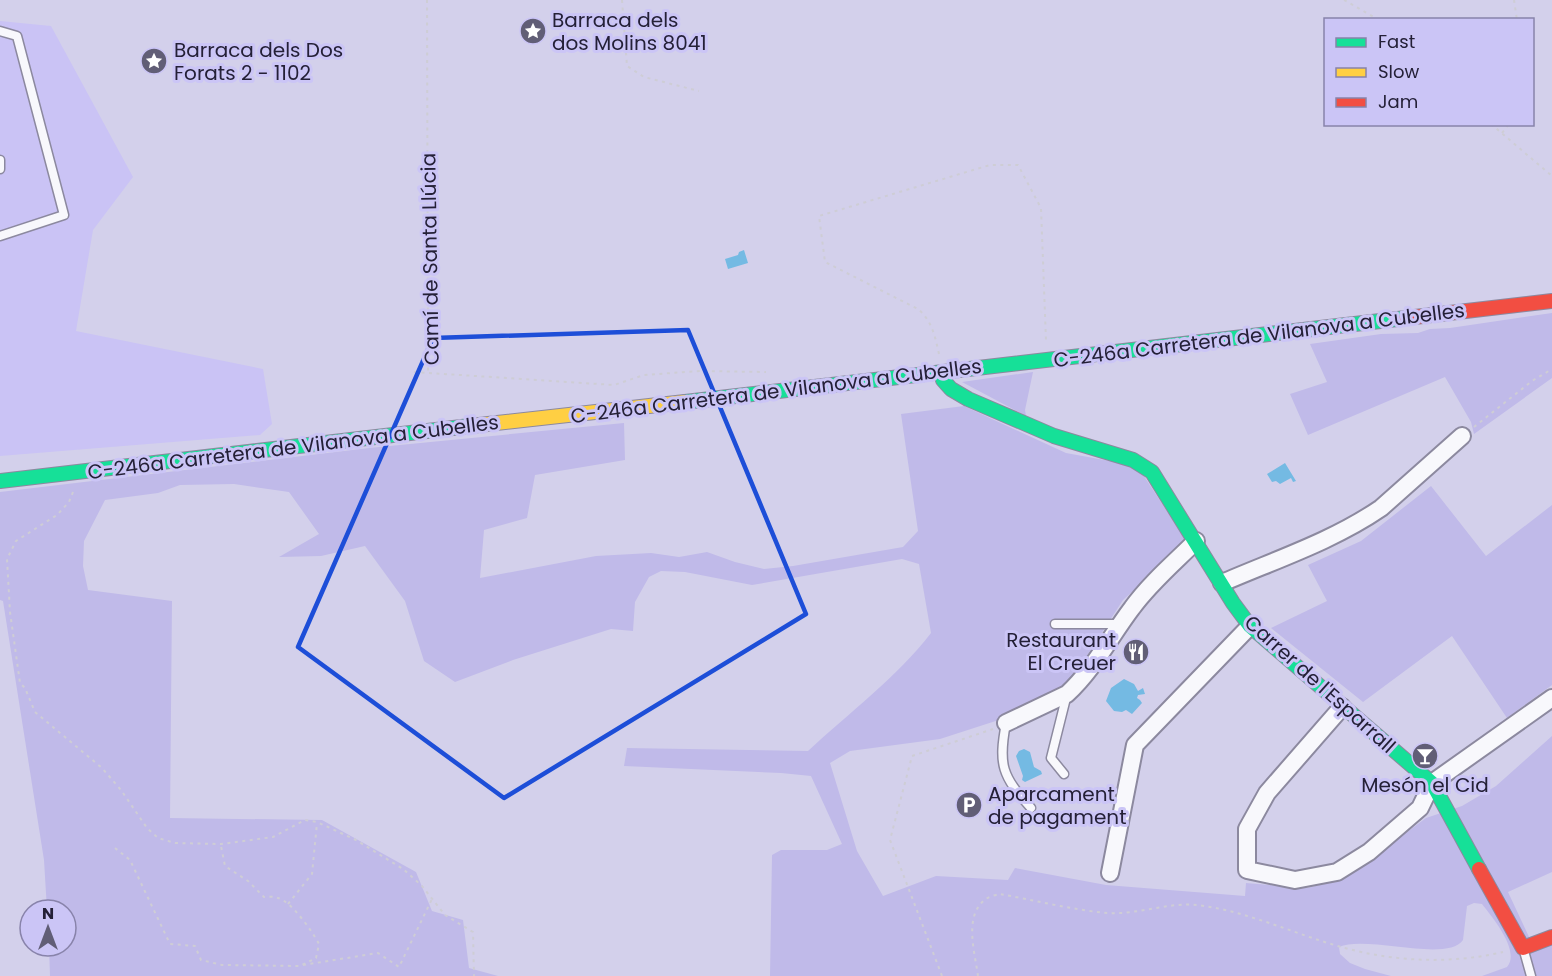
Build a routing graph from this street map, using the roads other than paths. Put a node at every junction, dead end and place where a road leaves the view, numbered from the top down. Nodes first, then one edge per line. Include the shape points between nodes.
1 (0, 31) edge
2 (0, 160) edge
3 (0, 169) edge
4 (0, 236) edge
5 (1552, 301) edge
6 (941, 372) junction
7 (1462, 436) road end
8 (0, 481) edge
9 (1196, 540) junction
10 (1222, 583) junction
11 (1054, 624) dead end
12 (1121, 624) junction
13 (1250, 626) junction
14 (1067, 694) junction
15 (1552, 698) edge
16 (1342, 707) junction
17 (1006, 723) joint
18 (1064, 774) dead end
19 (1432, 783) junction
20 (1031, 808) dead end
21 (1110, 873) dead end
22 (1552, 938) edge
23 (1523, 948) junction
24 (1531, 976) edge

1 - 4 lane via 17,36 64,214
2 - 3 lane
5 - 6 main road, C-246a Carretera de Vilanova a Cubelles
6 - 8 main road, C-246a Carretera de Vilanova a Cubelles
6 - 9 main road, Carrer de l'Esparrall via 951,389 968,399 1054,436 1143,465 1163,487
7 - 10 street via 1366,518
9 - 10 main road, Carrer de l'Esparrall
9 - 12 street via 1133,606
10 - 13 main road, Carrer de l'Esparrall
11 - 12 lane
12 - 14 street via 1091,668
13 - 16 main road, Carrer de l'Esparrall
13 - 21 street via 1136,745
14 - 17 street
14 - 18 lane via 1051,758
15 - 19 street
16 - 19 main road, Carrer de l'Esparrall
16 - 19 street via 1267,794 1247,829 1247,870 1295,880 1337,872 1369,852 1420,808
17 - 20 lane via 1003,764 1009,780
19 - 23 main road, Carrer de l'Esparrall
22 - 23 main road
23 - 24 lane, Carrer de l'Esparrall

